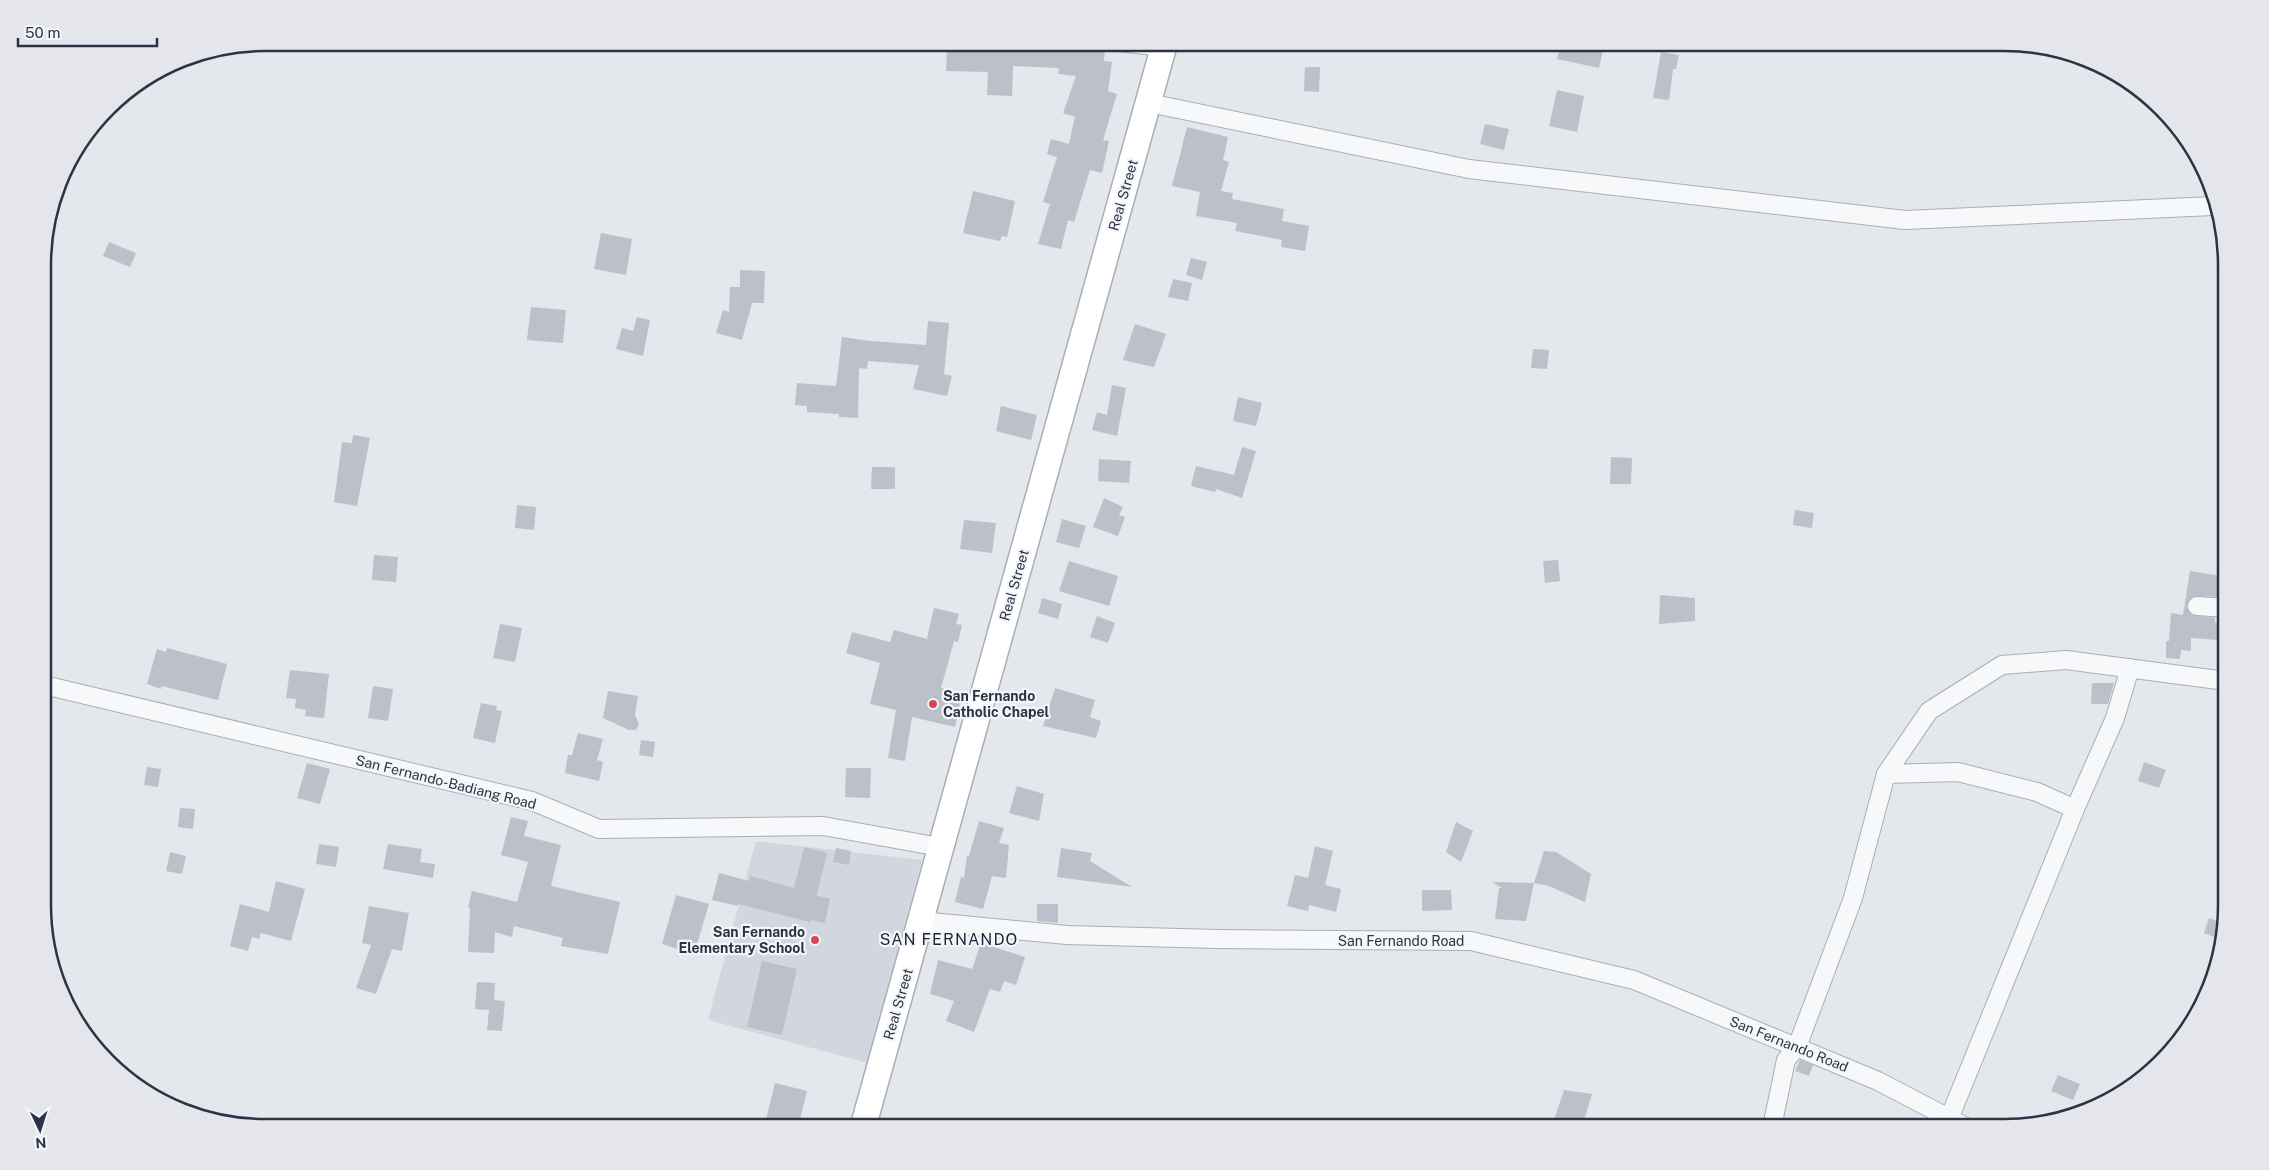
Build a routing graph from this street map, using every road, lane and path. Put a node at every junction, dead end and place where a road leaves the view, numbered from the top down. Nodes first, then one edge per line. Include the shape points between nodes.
1 (1162, 51) edge
2 (1149, 103) junction
3 (2209, 206) edge
4 (2197, 606) dead end
5 (2218, 607) edge
6 (2130, 668) junction
7 (2218, 680) edge
8 (51, 687) edge
9 (1886, 774) junction
10 (2075, 809) junction
11 (940, 847) junction
12 (921, 921) junction
13 (1797, 1047) junction
14 (865, 1119) edge
15 (1774, 1119) edge
16 (1949, 1119) joint

1 - 2 main road, Real Street
2 - 3 street via 1469,169 1905,220
2 - 11 main road, Real Street
4 - 5 street
6 - 7 street
6 - 9 street via 2066,660 2002,665 1929,711
6 - 10 street via 2115,718
8 - 11 street, San Fernando-Badiang Road via 532,801 599,829 823,826
9 - 10 street via 1958,772 2037,792
9 - 13 street via 1853,898
10 - 16 street
11 - 12 main road, Real Street
12 - 13 street, San Fernando Road via 1067,935 1471,941 1634,980
12 - 14 main road, Real Street
13 - 15 street via 1786,1060
13 - 16 street, San Fernando Road via 1878,1080

